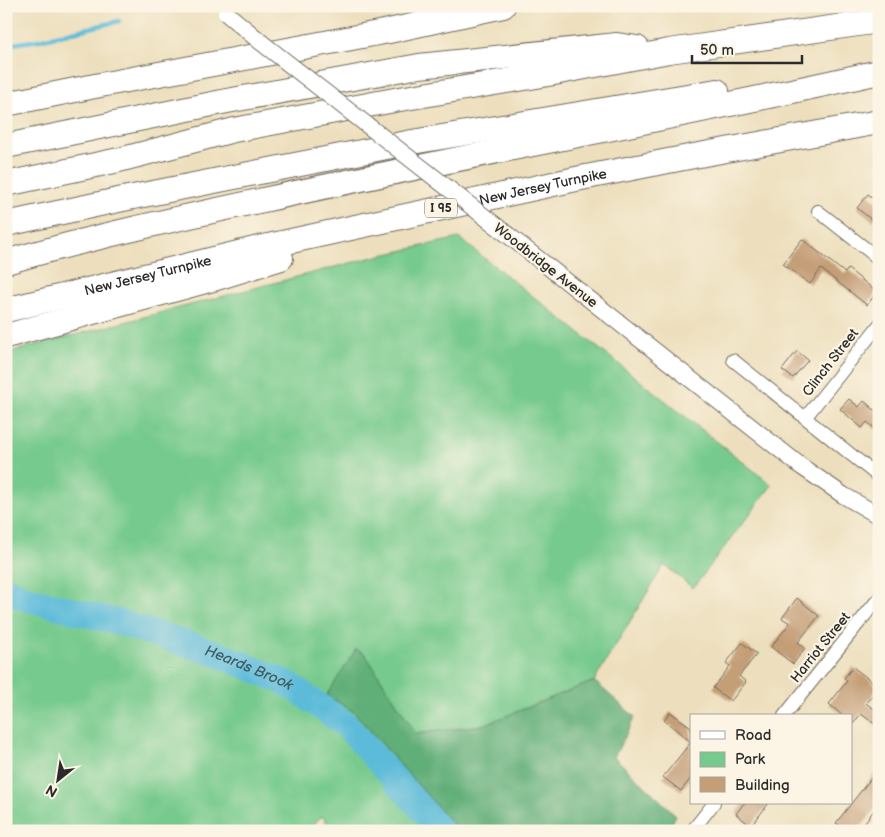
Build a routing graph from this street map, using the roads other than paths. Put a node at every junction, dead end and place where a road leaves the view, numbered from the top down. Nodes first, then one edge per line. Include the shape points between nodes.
1 (503, 6) edge
2 (222, 10) edge
3 (879, 21) edge
4 (669, 51) junction
5 (879, 65) edge
6 (879, 72) edge
7 (6, 90) edge
8 (49, 94) junction
9 (6, 104) edge
10 (879, 122) edge
11 (6, 146) edge
12 (6, 184) edge
13 (818, 211) dead end
14 (425, 212) junction
15 (6, 224) edge
16 (879, 259) edge
17 (6, 262) edge
18 (6, 310) edge
19 (879, 325) edge
20 (6, 336) edge
21 (733, 360) dead end
22 (805, 418) junction
23 (879, 477) edge
24 (879, 516) edge
25 (879, 598) edge
26 (786, 714) edge
27 (713, 804) edge
28 (692, 831) edge

1 - 8 highway via 389,31
2 - 24 street, Woodbridge Avenue, bridge via 802,467
3 - 4 highway
4 - 11 highway via 617,45 419,66 208,104
4 - 12 highway via 234,130 119,160
5 - 15 highway via 412,142
6 - 17 highway via 339,183 63,245
7 - 8 highway
8 - 9 highway
10 - 14 highway, New Jersey Turnpike / I 95 via 652,164
13 - 16 street
14 - 18 highway, New Jersey Turnpike / I 95 via 249,250
14 - 20 highway via 223,276
19 - 22 street, Clinch Street
21 - 22 street
22 - 23 street
25 - 26 street, Harriot Street
27 - 28 street

